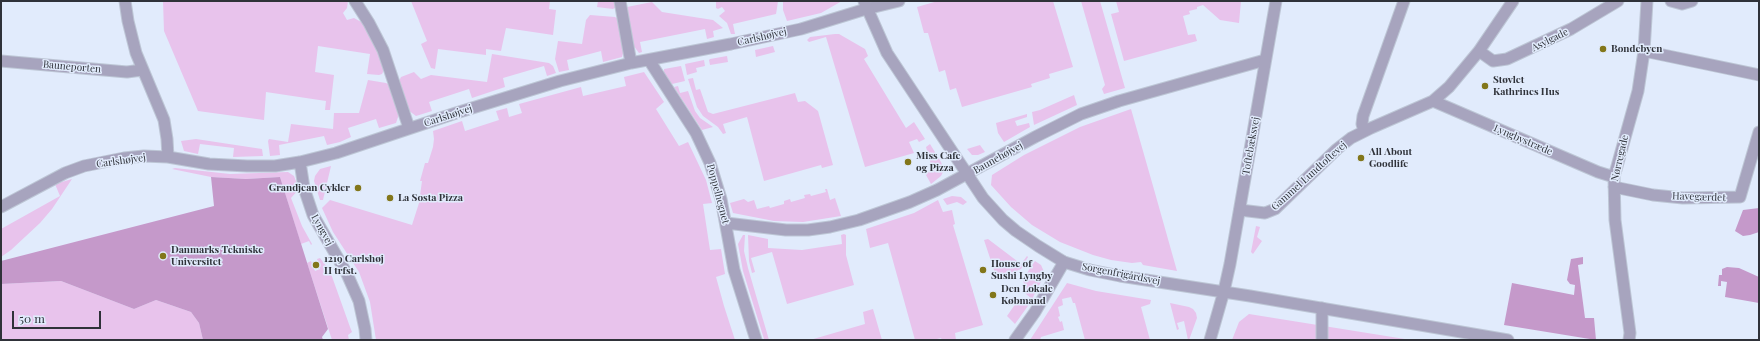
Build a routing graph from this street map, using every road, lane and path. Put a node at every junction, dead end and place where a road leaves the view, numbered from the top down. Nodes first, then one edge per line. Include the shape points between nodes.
1 (125, 1) edge
2 (355, 1) edge
3 (620, 1) edge
4 (899, 1) edge
5 (1276, 1) edge
6 (1404, 1) edge
7 (1513, 1) edge
8 (1618, 1) edge
9 (1647, 1) edge
10 (1672, 1) edge
11 (1692, 1) edge
12 (865, 5) edge
13 (1479, 51) junction
14 (1644, 51) junction
15 (648, 60) junction
16 (1265, 60) junction
17 (1, 61) edge
18 (631, 63) junction
19 (142, 70) junction
20 (1759, 75) edge
21 (1433, 101) junction
22 (409, 128) junction
23 (1364, 131) junction
24 (1759, 132) edge
25 (168, 157) junction
26 (300, 162) junction
27 (967, 175) junction
28 (1614, 182) junction
29 (1, 207) edge
30 (1240, 210) junction
31 (726, 223) junction
32 (1064, 262) junction
33 (1224, 291) junction
34 (1322, 308) junction
35 (366, 340) edge
36 (756, 340) edge
37 (1015, 340) edge
38 (1210, 340) edge
39 (1322, 340) edge
40 (1508, 340) edge
41 (1629, 340) edge

1 - 19 street via 131,37
2 - 22 street via 383,50
3 - 18 street
4 - 12 street, Carlshøjvej
5 - 16 street, Toftebæksvej
6 - 23 street via 1363,116
7 - 13 street, Gammel Lundtoftevej
8 - 13 street, Asylgade via 1571,29 1508,59 1493,61
9 - 14 street, Nørregade
10 - 11 street via 1682,4
12 - 15 street, Carlshøjvej via 801,29
12 - 27 street, Sorgenfrigårdsvej via 887,53
13 - 21 street, Gammel Lundtoftevej via 1449,87
14 - 20 street
14 - 28 street, Nørregade via 1638,91
15 - 18 street, Carlshøjvej
15 - 31 street, Poppelhegnet via 696,133 716,181
16 - 27 street, Baunehøjvej via 1108,104 1051,129
16 - 30 street, Toftebæksvej
17 - 19 street, Bauneporten via 128,72
18 - 22 street, Carlshøjvej via 540,87
19 - 25 street via 164,120
21 - 23 street, Gammel Lundtoftevej
21 - 28 street, Lyngbystræde via 1598,172
22 - 26 street, Carlshøjvej via 336,153
23 - 30 street, Gammel Lundtoftevej via 1343,144 1275,209 1265,213
24 - 28 street, Havegærdet via 1742,195 1737,198 1653,195
25 - 26 street, Carlshøjvej via 226,166 275,166
25 - 29 street, Carlshøjvej via 144,156 84,166 50,180
26 - 35 street, Lyngvej via 304,188 313,215 347,274 359,301
27 - 31 street, Baunehøjvej via 910,202 830,227 786,230
27 - 32 street, Sorgenfrigårdsvej via 1003,220
28 - 41 street, Nørregade via 1615,220
30 - 33 street, Toftebæksvej
31 - 36 street, Poppelhegnet via 734,270
32 - 33 street, Sorgenfrigårdsvej via 1120,276
32 - 37 street
33 - 34 street, Sorgenfrigårdsvej
33 - 38 street, Toftebæksvej
34 - 39 street
34 - 40 street, Sorgenfrigårdsvej

